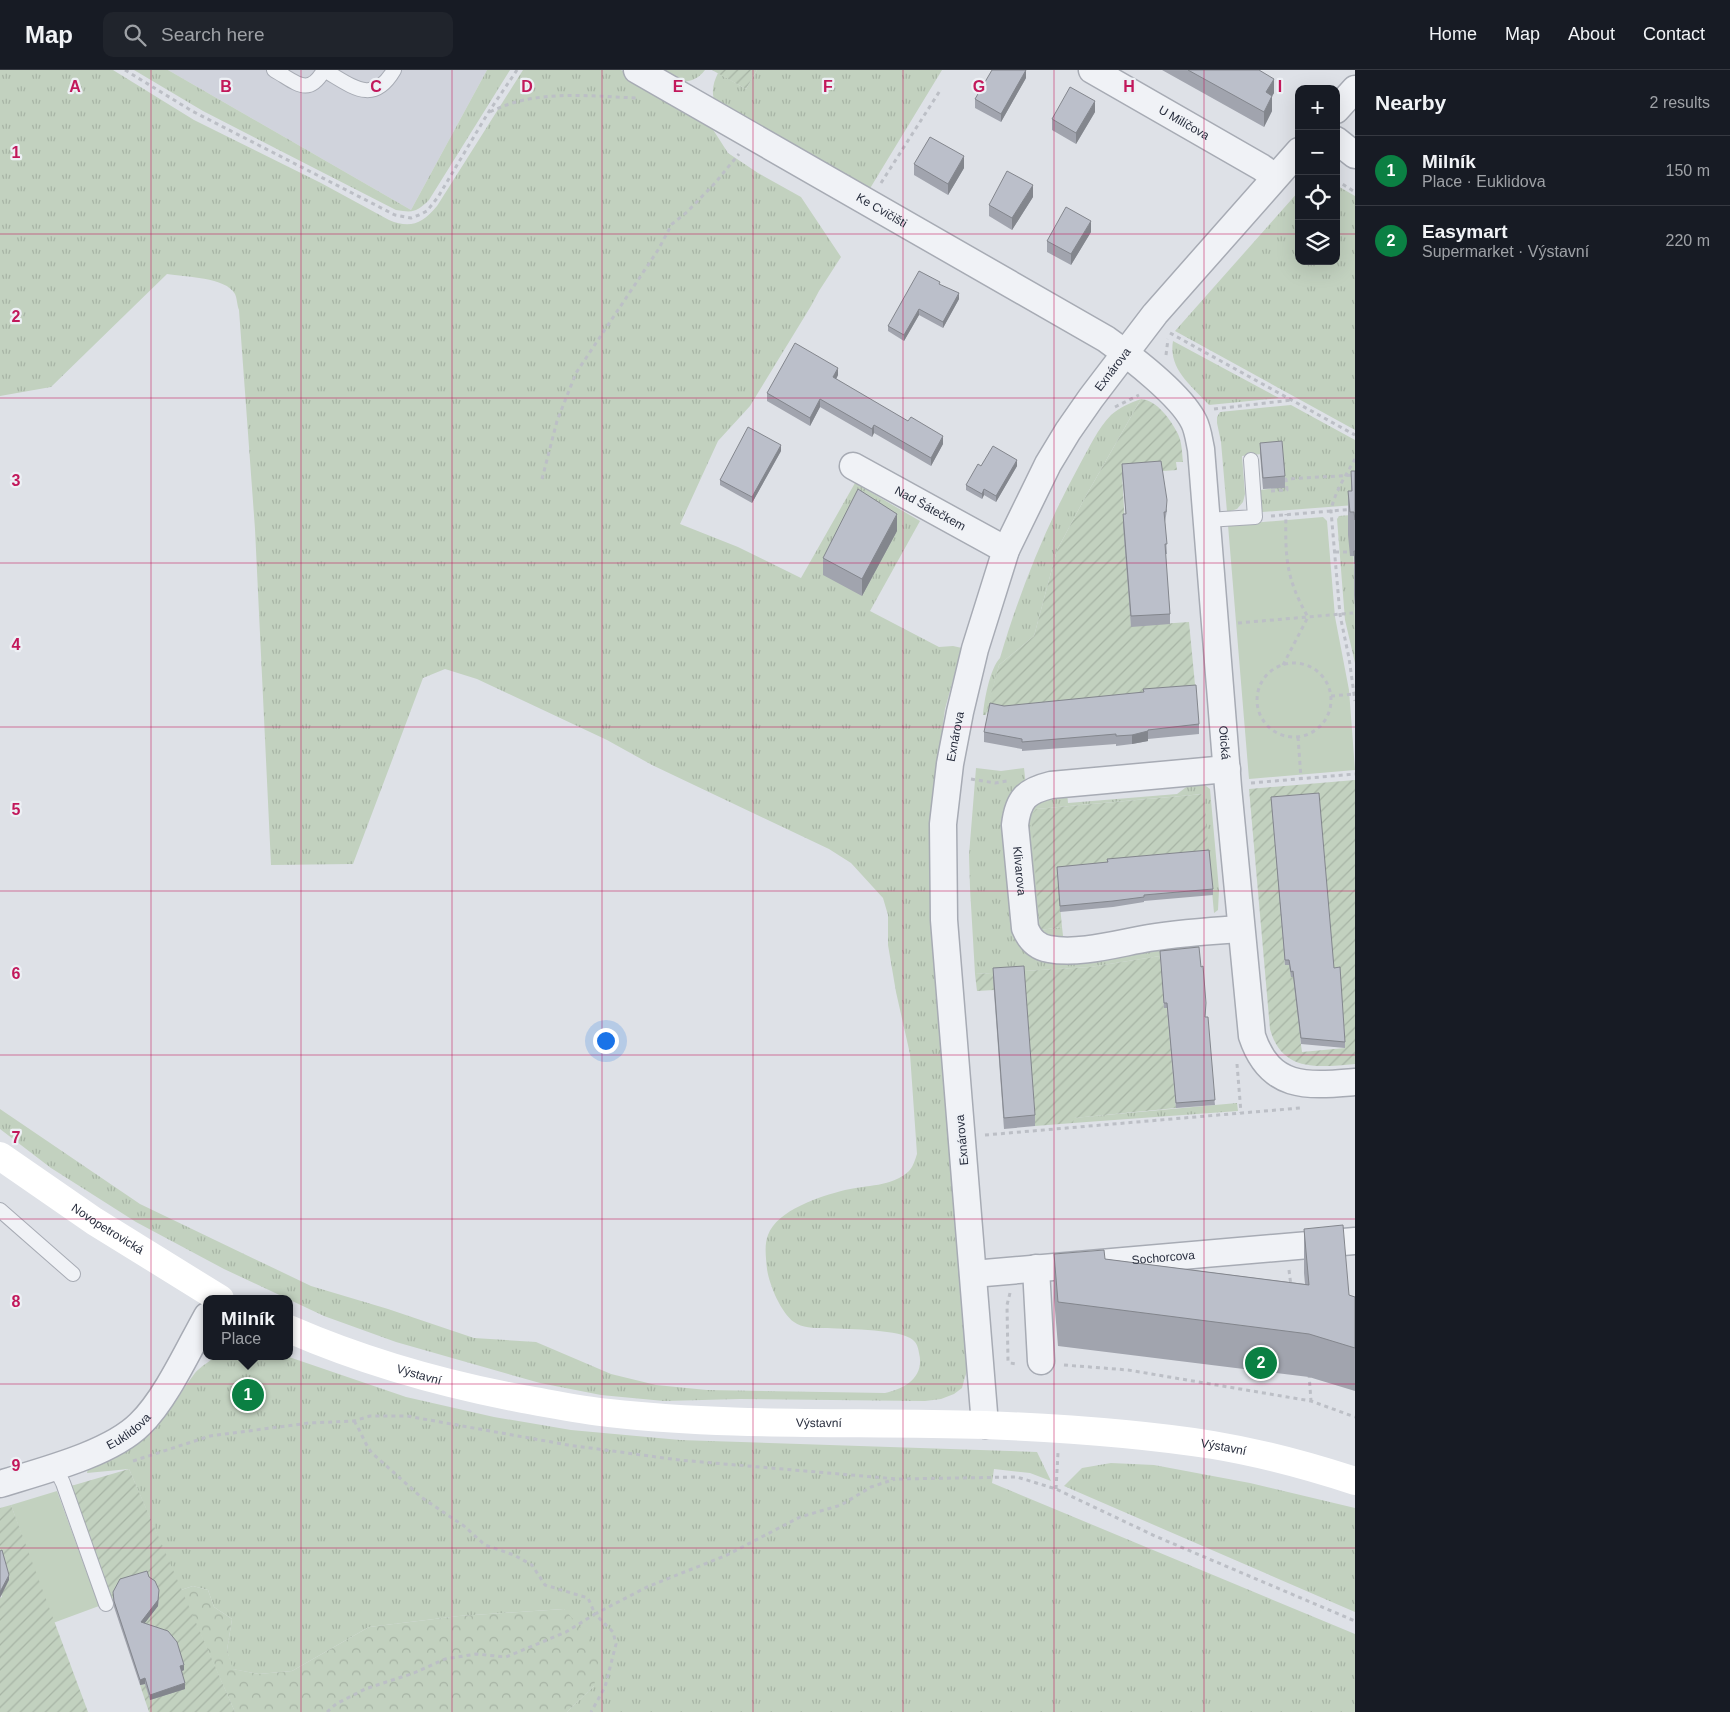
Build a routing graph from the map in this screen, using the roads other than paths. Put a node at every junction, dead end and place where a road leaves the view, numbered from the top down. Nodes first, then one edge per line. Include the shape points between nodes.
1 (274, 70) edge
2 (324, 70) edge
3 (394, 70) edge
4 (638, 70) edge
5 (1092, 70) edge
6 (1355, 89) edge
7 (1340, 106) edge
8 (1340, 143) edge
9 (1355, 155) edge
10 (1295, 156) edge
11 (1276, 177) junction
12 (1125, 353) junction
13 (1251, 460) dead end
14 (853, 466) dead end
15 (1206, 520) junction
16 (1006, 550) junction
17 (1236, 776) junction
18 (1241, 929) junction
19 (1355, 1082) edge
20 (1, 1159) edge
21 (0, 1210) edge
22 (1355, 1241) edge
23 (1036, 1268) junction
24 (73, 1274) dead end
25 (973, 1274) junction
26 (203, 1295) edge
27 (203, 1324) edge
28 (293, 1331) edge
29 (1042, 1364) road end
30 (985, 1425) junction
31 (55, 1467) junction
32 (1355, 1481) edge
33 (0, 1484) edge
34 (106, 1604) dead end

1 - 2 lane via 302,86 310,86 317,82
2 - 3 lane via 356,88 369,90 387,82
4 - 12 street, Ke Cvičišti via 1094,332
5 - 11 street, U Milíčova
6 - 7 street
8 - 9 street
10 - 11 street, Exnárova
11 - 12 street, Exnárova via 1154,314
12 - 15 street, Otická via 1156,379 1195,424 1201,449
12 - 16 street, Exnárova via 1068,431
13 - 15 lane via 1255,517
14 - 16 street, Nad Šátečkem
15 - 17 street, Otická
16 - 25 street, Exnárova via 975,649 960,712 943,824 944,920
17 - 18 street, Otická
17 - 18 street, Klivarova via 1051,785 1025,796 1017,811 1016,825 1025,928 1038,945 1056,950 1082,949 1168,935
18 - 19 street, Otická via 1252,1036 1262,1058 1281,1077 1291,1080 1316,1085
20 - 26 main road, Novopetrovická
21 - 24 lane
22 - 23 street, Sochorcova
23 - 25 street, Sochorcova
23 - 29 street
25 - 30 street, Exnárova
27 - 31 street, Euklidova via 141,1424 116,1443
28 - 30 main road, Výstavní via 399,1370 471,1389 580,1410 724,1421
30 - 32 main road, Výstavní via 1127,1434 1214,1445 1308,1466
31 - 33 street, Euklidova
31 - 34 lane

